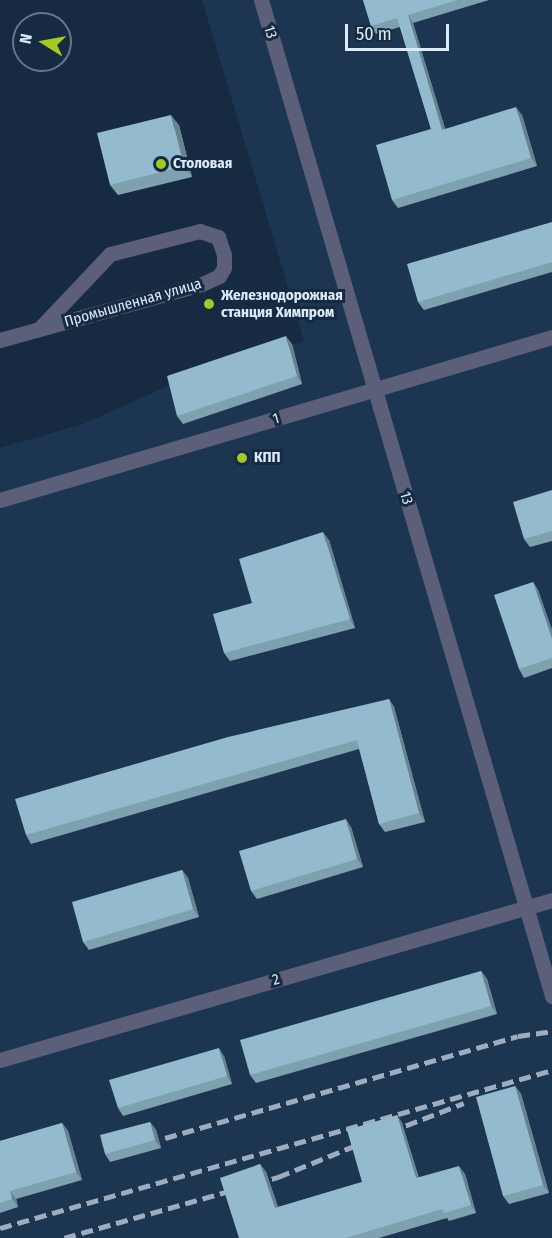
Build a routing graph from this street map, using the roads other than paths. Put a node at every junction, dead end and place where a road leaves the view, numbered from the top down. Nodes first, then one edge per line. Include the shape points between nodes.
1 (261, 0) edge
2 (40, 328) junction
3 (552, 337) edge
4 (0, 340) edge
5 (375, 390) junction
6 (0, 500) edge
7 (552, 900) edge
8 (526, 908) junction
9 (552, 996) edge
10 (0, 1060) edge

1 - 5 street, 13
2 - 2 street, Промышленная улица via 219,276 225,255 218,237 200,231 110,254
2 - 4 street, Промышленная улица
3 - 5 street, 1
5 - 6 street, 1
5 - 8 street, 13
7 - 8 street, 2
8 - 9 street, 13
8 - 10 street, 2

